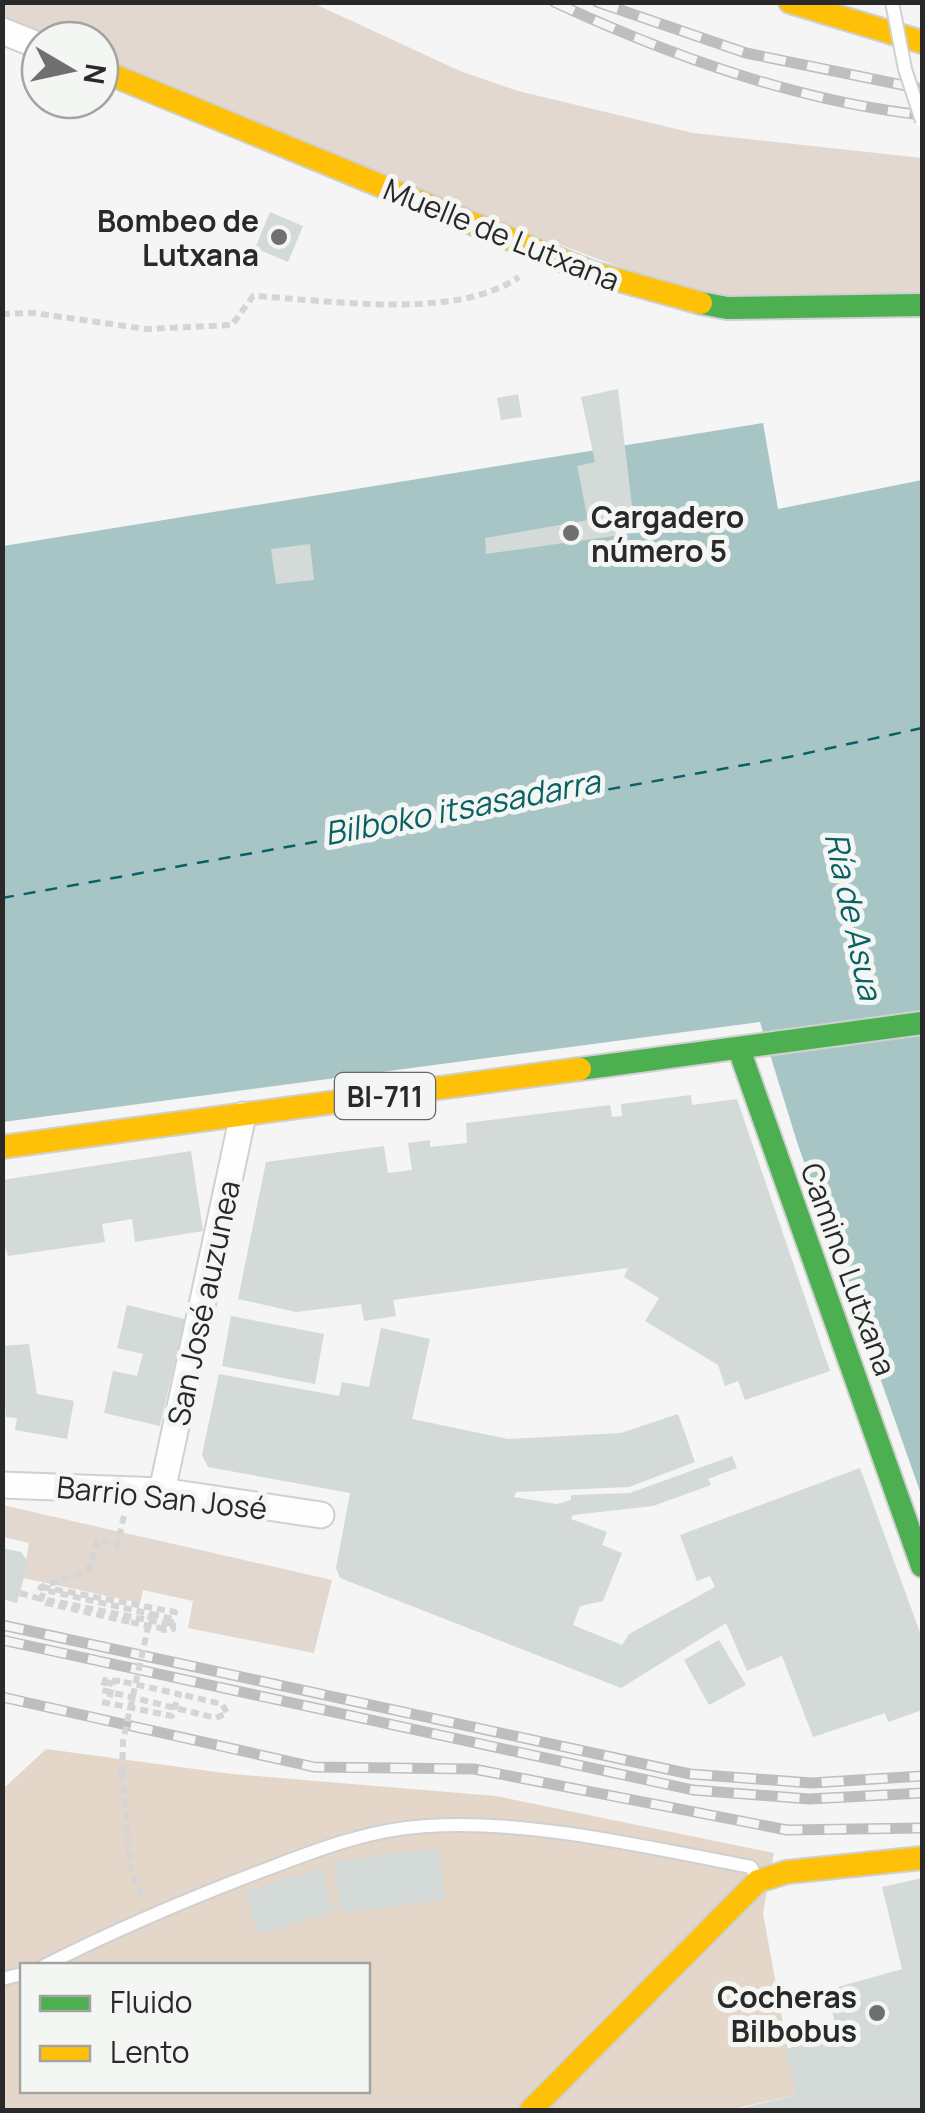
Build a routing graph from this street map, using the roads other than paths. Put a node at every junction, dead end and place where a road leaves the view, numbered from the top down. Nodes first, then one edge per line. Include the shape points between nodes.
1 (790, 2) edge
2 (892, 2) edge
3 (922, 42) edge
4 (120, 78) edge
5 (922, 120) edge
6 (922, 305) edge
7 (922, 1023) edge
8 (739, 1049) junction
9 (243, 1116) junction
10 (2, 1147) edge
11 (2, 1485) edge
12 (162, 1491) junction
13 (321, 1515) dead end
14 (922, 1566) edge
15 (922, 1858) edge
16 (758, 1881) junction
17 (50, 1963) edge
18 (530, 2110) edge

1 - 3 street
2 - 5 lane, bridge
4 - 6 street, Muelle de Lutxana via 666,296 726,308
7 - 8 street, BI-711
8 - 9 street, BI-711
8 - 14 street, Camino Lutxana
9 - 10 street, BI-711
9 - 12 street, San José auzunea
11 - 12 street, Barrio San José
12 - 13 street, Barrio San José
15 - 16 street
16 - 17 lane via 751,1867 632,1844 427,1826 345,1839 149,1913
16 - 18 street

